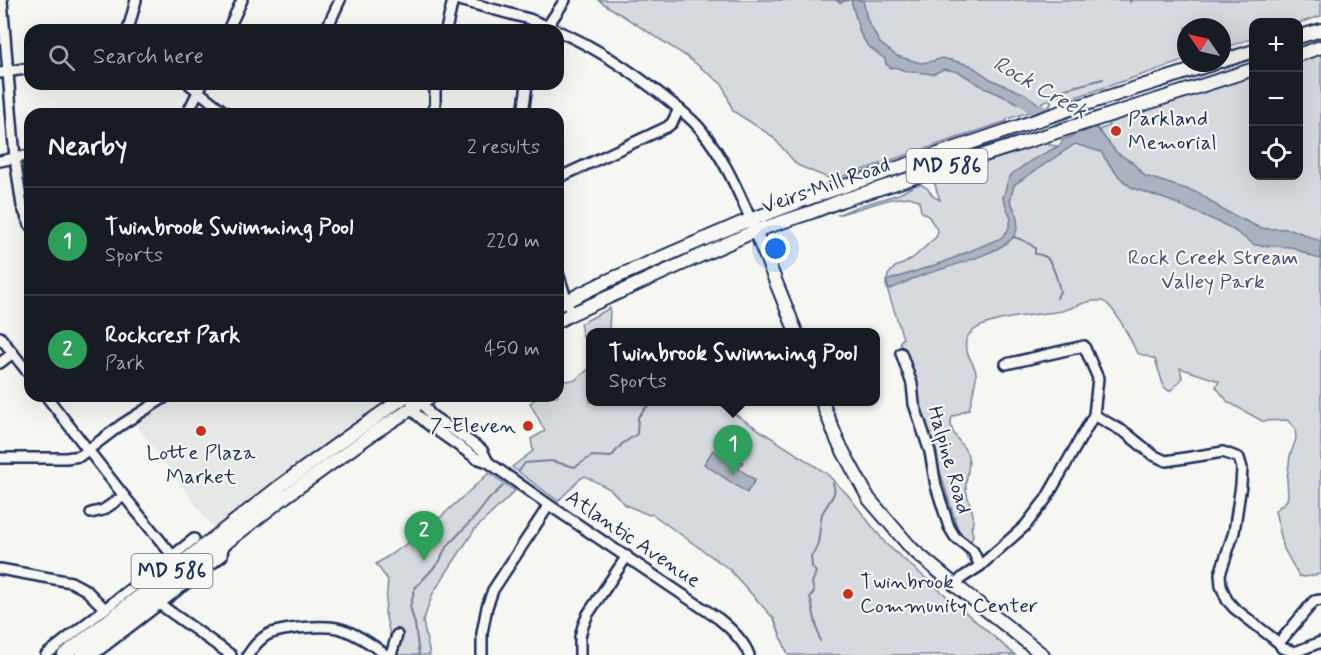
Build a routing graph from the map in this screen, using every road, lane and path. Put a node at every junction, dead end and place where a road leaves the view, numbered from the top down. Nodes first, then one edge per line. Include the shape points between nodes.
1 (2, 0) edge
2 (135, 0) edge
3 (242, 0) edge
4 (340, 0) edge
5 (453, 0) edge
6 (459, 0) edge
7 (565, 0) edge
8 (129, 24) edge
9 (231, 24) edge
10 (329, 24) edge
11 (447, 24) edge
12 (540, 24) edge
13 (554, 24) edge
14 (1321, 30) edge
15 (564, 34) edge
16 (1303, 36) edge
17 (1321, 47) edge
18 (1249, 53) edge
19 (1303, 54) edge
20 (1231, 58) edge
21 (24, 69) edge
22 (1249, 71) edge
23 (4, 72) edge
24 (1187, 72) edge
25 (199, 90) edge
26 (203, 90) edge
27 (435, 90) edge
28 (526, 90) edge
29 (191, 108) edge
30 (221, 108) edge
31 (434, 108) edge
32 (524, 108) edge
33 (679, 109) junction
34 (24, 156) edge
35 (15, 158) junction
36 (0, 161) edge
37 (564, 175) edge
38 (24, 211) edge
39 (753, 226) junction
40 (564, 302) edge
41 (564, 305) edge
42 (571, 314) junction
43 (564, 318) edge
44 (794, 328) edge
45 (0, 337) edge
46 (13, 353) junction
47 (901, 353) dead end
48 (0, 363) edge
49 (1006, 364) dead end
50 (24, 367) edge
51 (51, 402) edge
52 (154, 402) edge
53 (413, 402) edge
54 (417, 402) edge
55 (420, 402) edge
56 (824, 406) edge
57 (1094, 415) junction
58 (460, 435) junction
59 (450, 439) junction
60 (88, 451) junction
61 (0, 458) edge
62 (488, 462) junction
63 (283, 491) junction
64 (124, 496) junction
65 (549, 505) junction
66 (91, 513) dead end
67 (194, 539) dead end
68 (172, 555) junction
69 (627, 556) junction
70 (980, 566) junction
71 (0, 569) edge
72 (10, 571) junction
73 (0, 579) edge
74 (955, 585) junction
75 (148, 595) junction
76 (1321, 600) edge
77 (105, 609) junction
78 (397, 635) dead end
79 (1321, 642) edge
80 (1279, 649) edge
81 (46, 655) edge
82 (64, 655) edge
83 (82, 655) edge
84 (93, 655) edge
85 (231, 655) edge
86 (248, 655) edge
87 (386, 655) edge
88 (391, 655) edge
89 (482, 655) edge
90 (580, 655) edge
91 (749, 655) edge
92 (1043, 655) edge

1 - 23 street
2 - 8 street
3 - 9 street
4 - 10 street
5 - 11 street
6 - 12 street
7 - 13 street
14 - 16 main road
15 - 33 street via 610,58
17 - 19 main road
18 - 20 main road
21 - 23 street
22 - 39 main road, Veirs Mill Road / MD 586
23 - 35 street
24 - 39 main road, Veirs Mill Road / MD 586 via 819,194
25 - 29 street
26 - 30 street
27 - 31 street
28 - 32 street
33 - 37 street via 667,127
33 - 39 street via 701,129 721,158
34 - 35 street
35 - 36 street
35 - 38 street
39 - 40 main road, Veirs Mill Road / MD 586 via 607,280
39 - 42 main road, Veirs Mill Road / MD 586
39 - 44 main road
41 - 42 street
42 - 43 main road, Veirs Mill Road / MD 586
45 - 46 street
46 - 48 street
46 - 50 street
47 - 70 street, Halpine Road via 949,526 973,550
49 - 57 street via 1084,346 1098,378
51 - 60 street
52 - 60 street
53 - 63 main road, MD 586
54 - 59 street, Atlantic Avenue via 418,417
55 - 58 street, Atlantic Avenue
56 - 74 main road via 869,499 912,549
57 - 70 street via 1046,499 1025,526
57 - 80 street via 1166,461 1223,452 1239,458 1242,485 1234,532 1220,574 1221,586 1234,608
58 - 59 street
58 - 62 street, Atlantic Avenue via 482,450
59 - 62 street, Atlantic Avenue
60 - 61 street via 66,458
60 - 64 street
62 - 65 street, Atlantic Avenue
63 - 75 main road, MD 586
63 - 75 main road, MD 586 via 223,546
64 - 66 street
64 - 68 street
65 - 69 street, Atlantic Avenue
65 - 89 street via 492,590 482,633
67 - 68 street
68 - 75 street
69 - 90 street via 588,614 580,637
69 - 91 street, Atlantic Avenue via 719,619
70 - 74 street
71 - 72 street
72 - 73 street
72 - 77 street via 71,582 86,590
74 - 92 main road
75 - 77 street
75 - 82 main road, MD 586
75 - 83 main road, MD 586
75 - 84 street
75 - 85 street
76 - 80 street via 1314,601
77 - 81 street
78 - 88 street
79 - 80 street via 1295,652
86 - 87 street via 269,634 326,626 351,633

